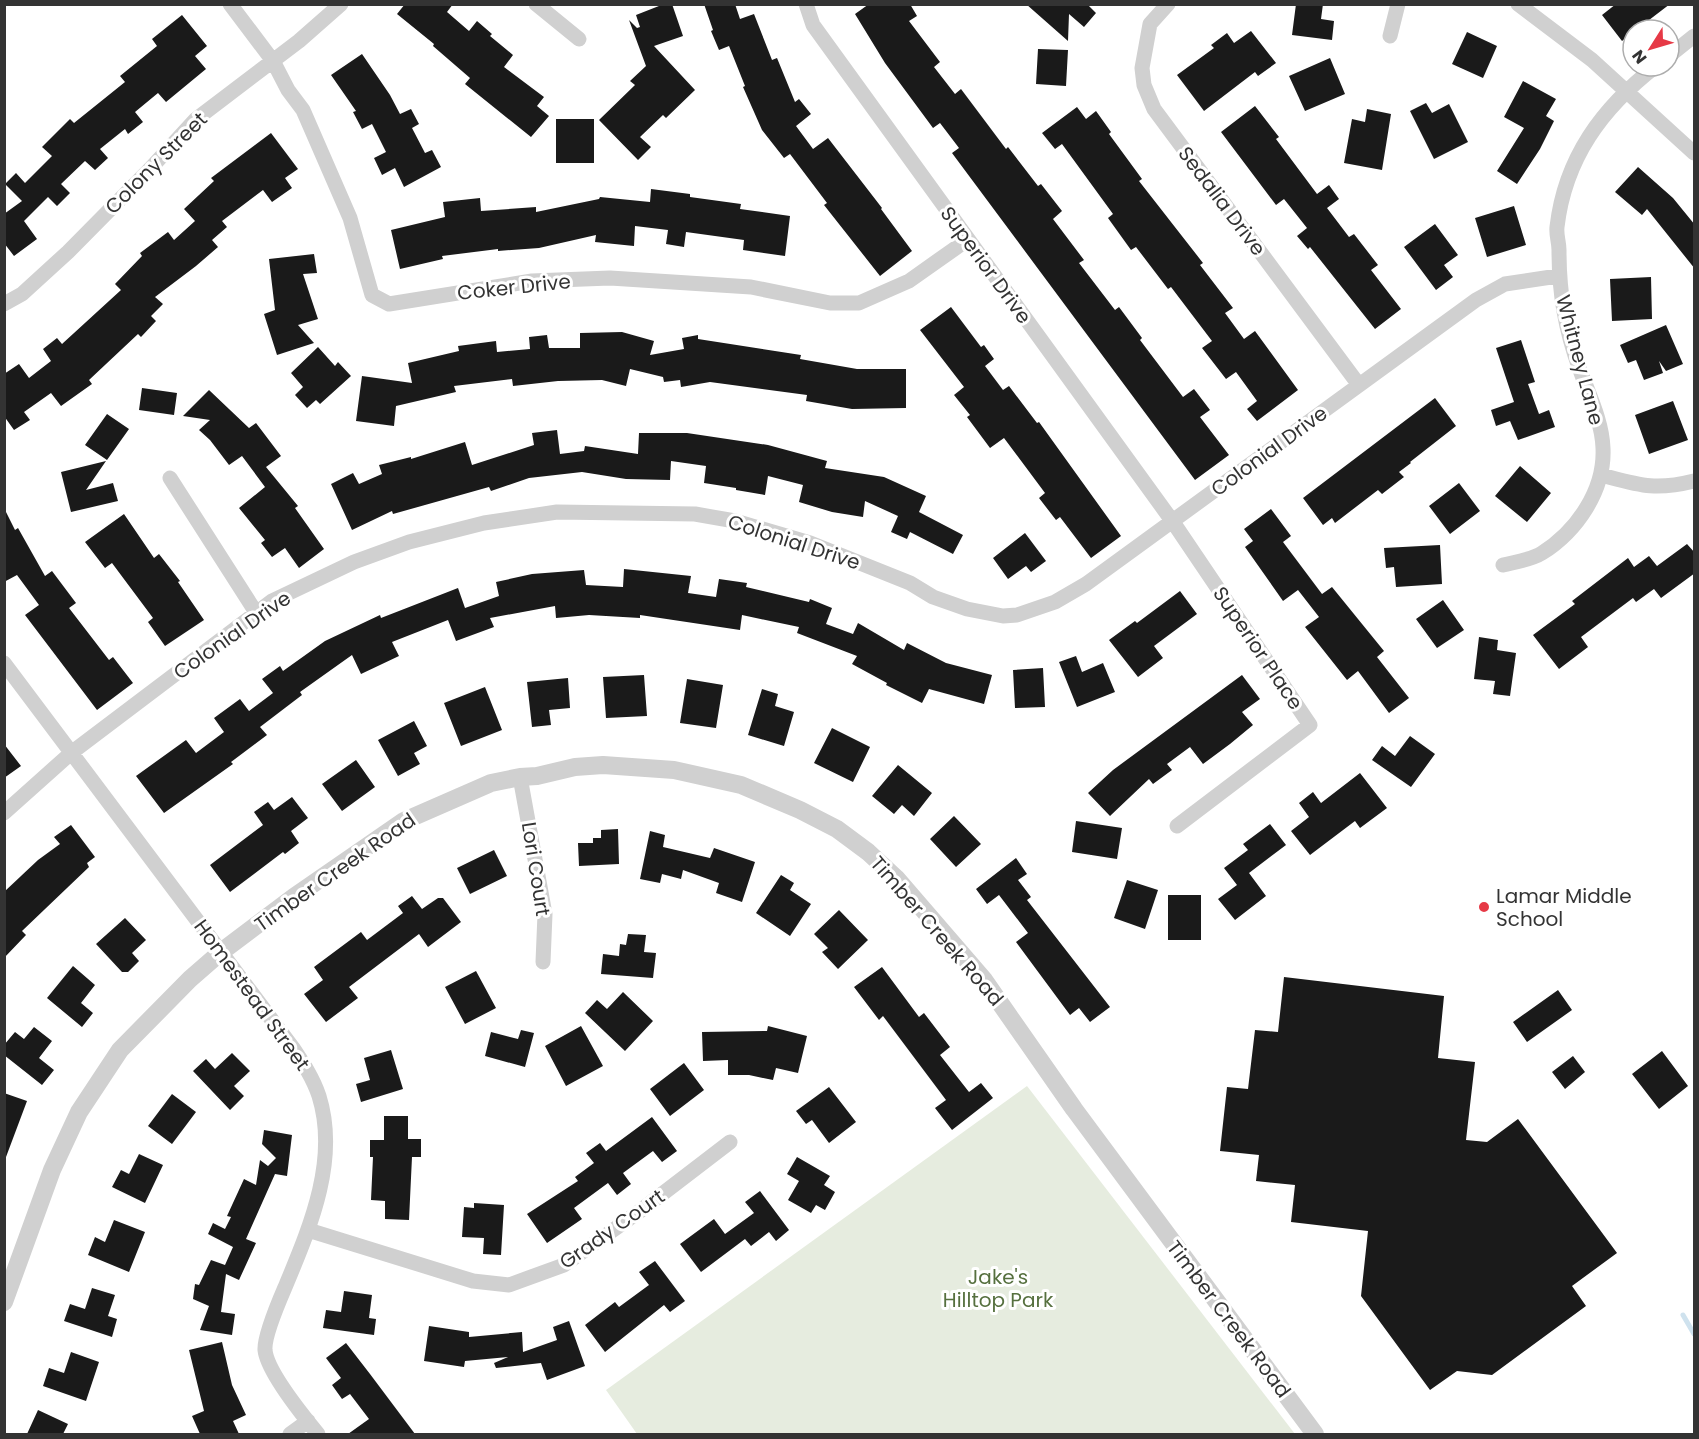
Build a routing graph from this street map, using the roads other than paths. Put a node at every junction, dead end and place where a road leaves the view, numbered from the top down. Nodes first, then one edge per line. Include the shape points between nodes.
1 (230, 4) edge
2 (341, 4) edge
3 (536, 4) edge
4 (806, 4) edge
5 (1168, 4) edge
6 (1398, 4) edge
7 (1518, 4) edge
8 (1390, 36) dead end
9 (1695, 36) edge
10 (579, 39) dead end
11 (1681, 47) edge
12 (273, 61) junction
13 (1641, 78) edge
14 (1626, 90) junction
15 (1695, 153) edge
16 (968, 240) junction
17 (1558, 276) junction
18 (4, 304) edge
19 (1359, 385) junction
20 (1600, 475) junction
21 (170, 478) dead end
22 (1695, 481) edge
23 (1173, 522) junction
24 (1503, 565) dead end
25 (257, 614) junction
26 (4, 663) edge
27 (71, 753) junction
28 (519, 777) junction
29 (4, 813) edge
30 (1177, 826) dead end
31 (221, 952) junction
32 (543, 962) dead end
33 (730, 1142) dead end
34 (308, 1230) junction
35 (4, 1302) edge
36 (308, 1421) junction
37 (290, 1434) edge
38 (318, 1434) edge
39 (1315, 1434) edge

1 - 12 street, Coker Drive
2 - 12 street, Colony Street
3 - 10 street
4 - 16 street, Superior Drive via 813,25
5 - 19 street, Sedalia Drive via 1150,24 1142,68 1154,109
6 - 8 street
7 - 14 street
9 - 11 street
12 - 16 street, Coker Drive via 303,110 350,218 372,296 389,304 532,281 610,278 751,287 830,303 859,303 909,281
12 - 18 street, Colony Street via 195,120 68,252 22,294
13 - 14 street, Whitney Lane
14 - 15 street
14 - 17 street, Whitney Lane via 1579,151 1565,184 1557,230
16 - 23 street, Superior Drive
17 - 19 street, Colonial Drive via 1505,284 1476,300
17 - 20 street, Whitney Lane via 1563,312 1599,423 1603,448
19 - 23 street, Colonial Drive
20 - 22 street via 1647,487
20 - 24 street, Whitney Lane via 1590,501 1563,537 1541,554
21 - 25 street
23 - 25 street, Colonial Drive via 1086,584 1055,602 1017,615 1003,616 933,597 910,583 810,543 735,521 695,514 557,512 484,523 409,542 354,562 272,602
23 - 30 street, Superior Place via 1310,725
25 - 27 street, Colonial Drive
26 - 27 street, Homestead Street
27 - 29 street, Colonial Drive
27 - 31 street, Homestead Street
28 - 31 street, Timber Creek Road via 491,783 404,821
28 - 32 street, Lori Court via 545,914
28 - 39 street, Timber Creek Road via 603,765 674,770 741,785 837,829 868,852 896,878 984,980 1080,1118
31 - 34 street, Homestead Street via 293,1048 319,1097 326,1136 322,1179
31 - 35 street, Timber Creek Road via 120,1050 79,1112 52,1170
33 - 34 street, Grady Court via 564,1265 509,1285 473,1281
34 - 36 street, Homestead Street via 273,1316 265,1350 288,1395
36 - 37 street
36 - 38 street, Homestead Street

